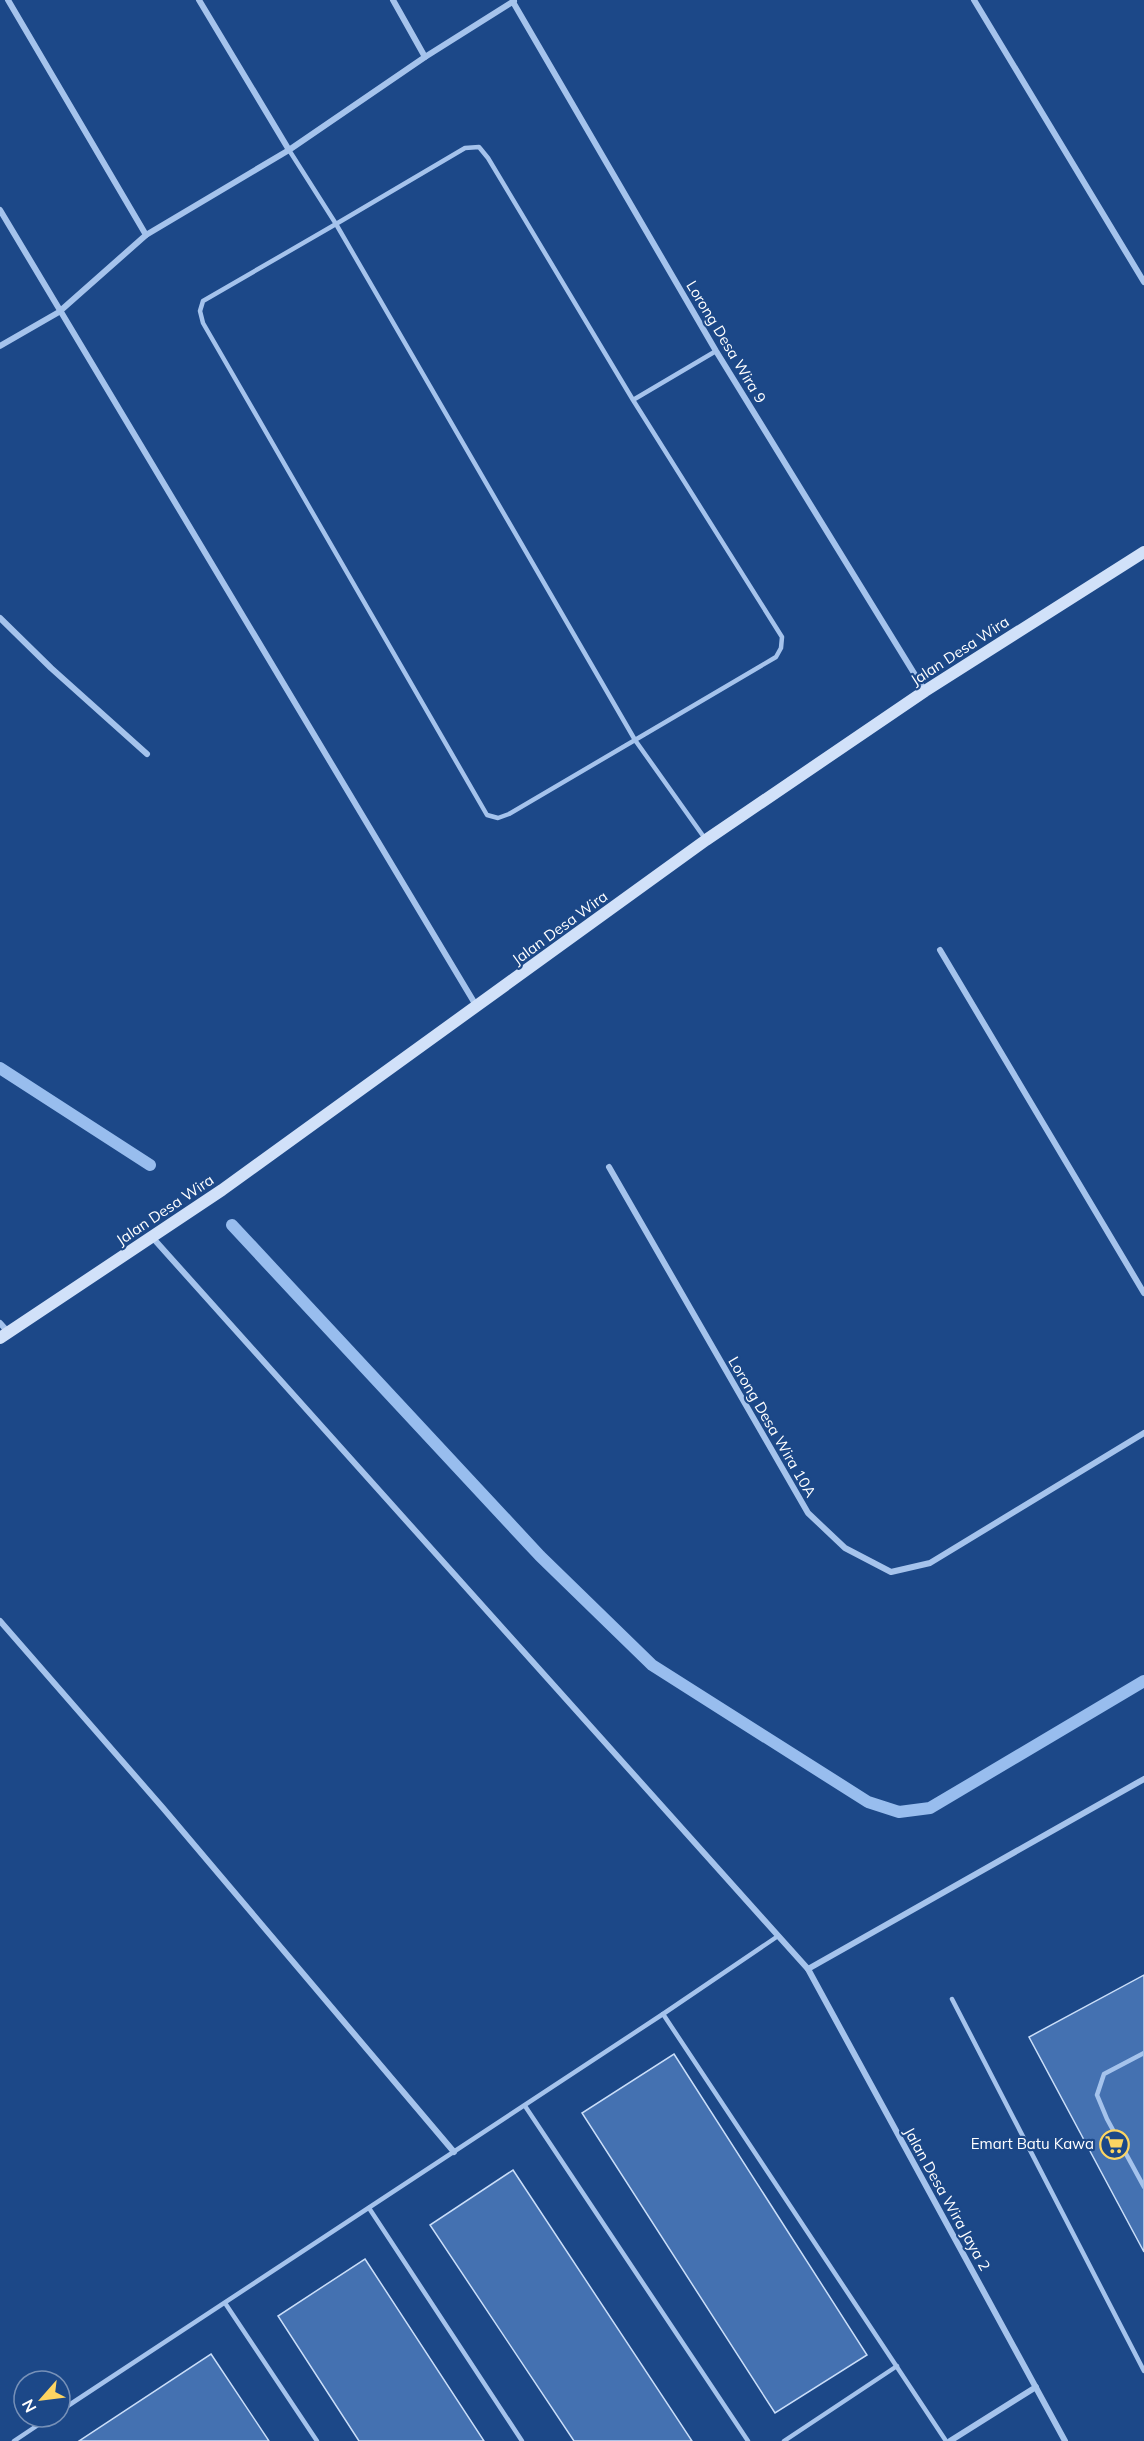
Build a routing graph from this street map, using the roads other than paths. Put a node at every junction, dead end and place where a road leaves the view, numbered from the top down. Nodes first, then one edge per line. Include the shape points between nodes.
1 (8, 0) edge
2 (199, 0) edge
3 (393, 0) edge
4 (974, 0) edge
5 (515, 1) edge
6 (425, 57) junction
7 (289, 150) junction
8 (0, 210) edge
9 (336, 224) junction
10 (146, 235) junction
11 (1144, 282) edge
12 (59, 312) junction
13 (0, 346) edge
14 (716, 351) junction
15 (633, 400) junction
16 (1144, 552) edge
17 (0, 618) edge
18 (925, 691) junction
19 (635, 740) junction
20 (147, 754) dead end
21 (706, 840) junction
22 (940, 950) dead end
23 (477, 1007) junction
24 (609, 1167) dead end
25 (152, 1237) junction
26 (1144, 1293) edge
27 (0, 1323) edge
28 (5, 1336) edge
29 (1144, 1433) edge
30 (0, 1622) edge
31 (1144, 1779) edge
32 (778, 1936) junction
33 (808, 1969) junction
34 (952, 1999) dead end
35 (663, 2014) junction
36 (1144, 2053) edge
37 (525, 2106) junction
38 (454, 2152) junction
39 (1144, 2187) edge
40 (369, 2208) junction
41 (225, 2303) junction
42 (897, 2366) junction
43 (1144, 2371) edge
44 (1036, 2387) junction
45 (72, 2403) edge
46 (32, 2429) edge
47 (14, 2441) edge
48 (317, 2441) edge
49 (522, 2441) edge
50 (748, 2441) edge
51 (784, 2441) edge
52 (948, 2441) edge
53 (1065, 2441) edge

1 - 10 street
2 - 7 street
3 - 6 street
4 - 11 street
5 - 6 street
5 - 14 street, Lorong Desa Wira 9
6 - 7 street
7 - 9 lane
7 - 10 street
8 - 12 street
9 - 15 lane via 465,148 479,147
9 - 19 lane
9 - 19 lane via 203,301 203,323 487,815 498,818 509,814
10 - 12 street
12 - 13 street
12 - 23 street
14 - 15 lane
14 - 18 street, Lorong Desa Wira 9
15 - 19 lane via 782,637 776,657
16 - 18 street, Jalan Desa Wira
17 - 20 street
18 - 21 street, Jalan Desa Wira
19 - 21 lane
21 - 23 street, Jalan Desa Wira
22 - 26 street
23 - 25 street, Jalan Desa Wira
24 - 29 street, Lorong Desa Wira 10A via 808,1513 845,1548 891,1572 930,1563
25 - 28 street, Jalan Desa Wira
25 - 32 street, Jalan Desa Wira Jaya 2
27 - 28 street
30 - 38 street
31 - 33 street
32 - 33 street, Jalan Desa Wira Jaya 2
32 - 35 lane
33 - 44 street, Jalan Desa Wira Jaya 2
34 - 43 lane
35 - 37 lane
35 - 42 lane
36 - 39 lane via 1104,2073 1097,2095
37 - 38 lane
37 - 50 lane
38 - 40 lane
40 - 41 lane
40 - 49 lane
41 - 45 lane
41 - 48 lane
42 - 51 lane
42 - 52 lane
44 - 52 street
44 - 53 street, Jalan Desa Wira Jaya 2
46 - 47 lane

